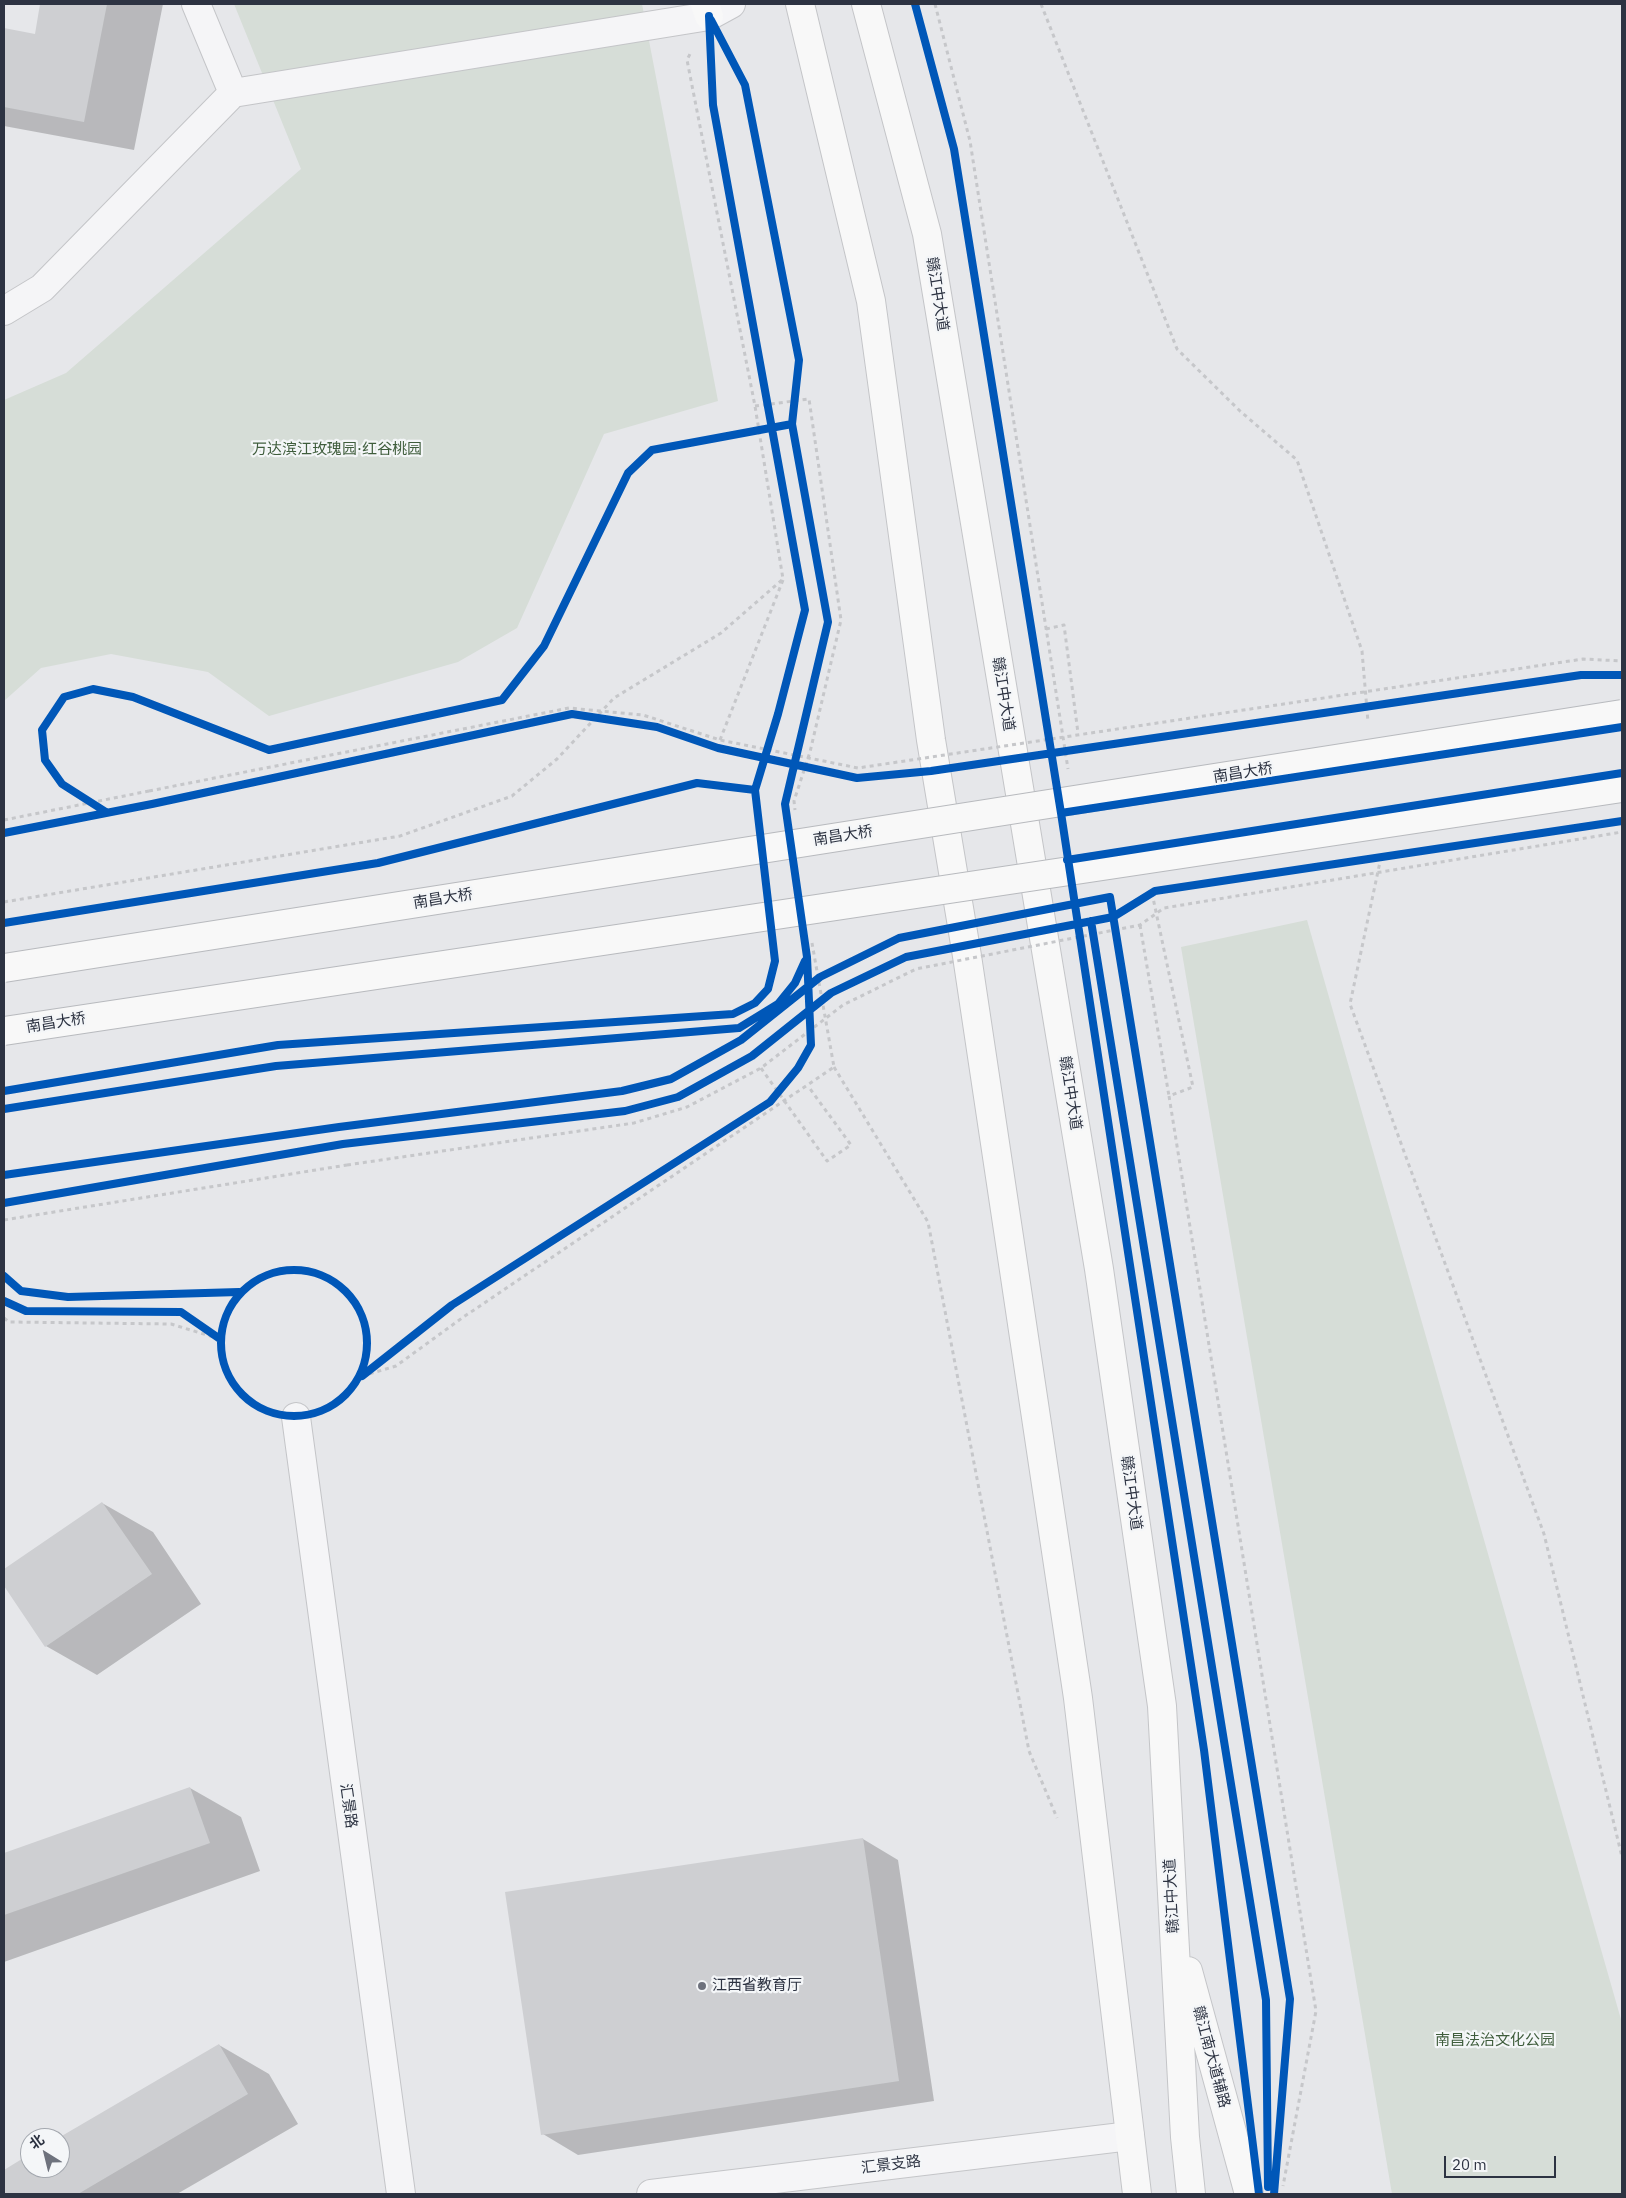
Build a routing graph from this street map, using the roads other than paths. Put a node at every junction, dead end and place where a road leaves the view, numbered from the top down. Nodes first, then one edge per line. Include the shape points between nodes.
1 (196, 4) edge
2 (800, 4) edge
3 (866, 4) edge
4 (715, 8) edge
5 (233, 94) junction
6 (4, 311) edge
7 (1622, 714) edge
8 (1622, 788) edge
9 (4, 968) edge
10 (4, 1031) edge
11 (296, 1418) dead end
12 (1174, 1920) junction
13 (1130, 2136) junction
14 (401, 2194) edge
15 (652, 2194) edge
16 (1137, 2194) edge
17 (1191, 2194) edge
18 (1249, 2194) edge

1 - 5 street
2 - 13 main road via 871,301 931,740 967,956 1078,1698
3 - 12 main road, 赣江中大道 via 927,234 1099,1269 1162,1706
4 - 5 street
5 - 6 street via 42,288
7 - 9 main road, 南昌大桥, bridge
8 - 10 main road, 南昌大桥, bridge
11 - 14 street, 汇景路
12 - 17 main road, 赣江中大道
12 - 18 main road, 赣江南大道辅路
13 - 15 street, 汇景支路
13 - 16 main road

